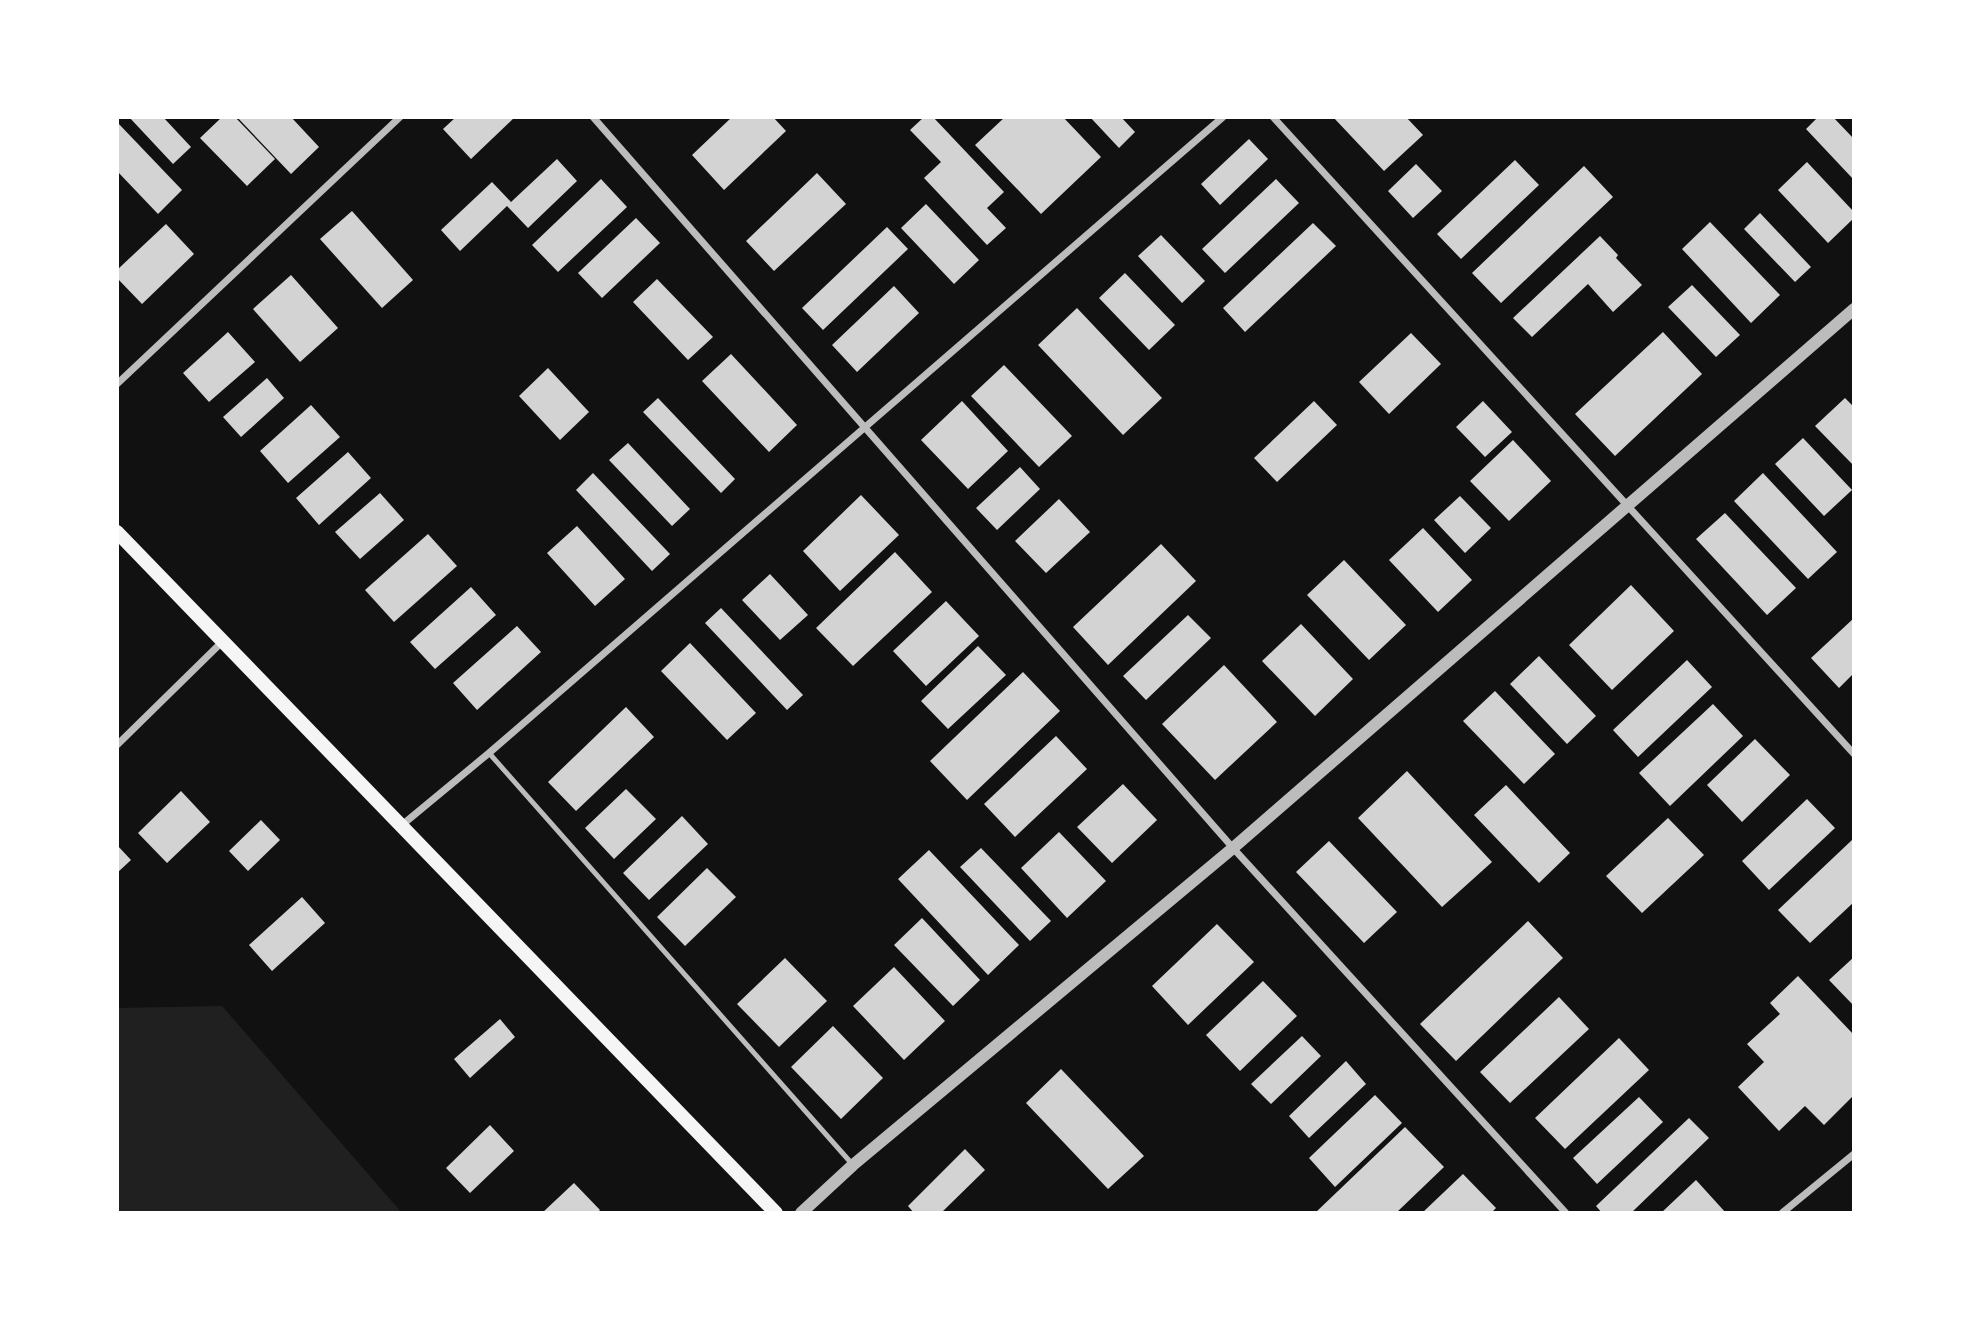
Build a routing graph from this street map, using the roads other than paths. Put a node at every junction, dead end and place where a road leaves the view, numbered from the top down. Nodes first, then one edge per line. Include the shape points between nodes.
1 (400, 117) edge
2 (593, 117) edge
3 (1223, 117) edge
4 (1273, 117) edge
5 (1854, 309) edge
6 (117, 384) edge
7 (864, 429) junction
8 (1629, 506) junction
9 (117, 532) edge
10 (224, 641) junction
11 (117, 745) edge
12 (489, 753) junction
13 (1854, 754) edge
14 (402, 825) junction
15 (1233, 848) junction
16 (1854, 1154) edge
17 (853, 1166) junction
18 (776, 1213) edge
19 (801, 1213) edge
20 (1566, 1213) edge
21 (1782, 1213) edge

1 - 6 street
2 - 7 street
3 - 7 street
4 - 8 street
5 - 8 street
7 - 12 street
7 - 15 street
8 - 13 street
8 - 15 street
9 - 10 main road
10 - 11 street
10 - 14 main road
12 - 14 street
12 - 17 lane
14 - 18 main road
15 - 17 street
15 - 20 street
16 - 21 street
17 - 19 street

